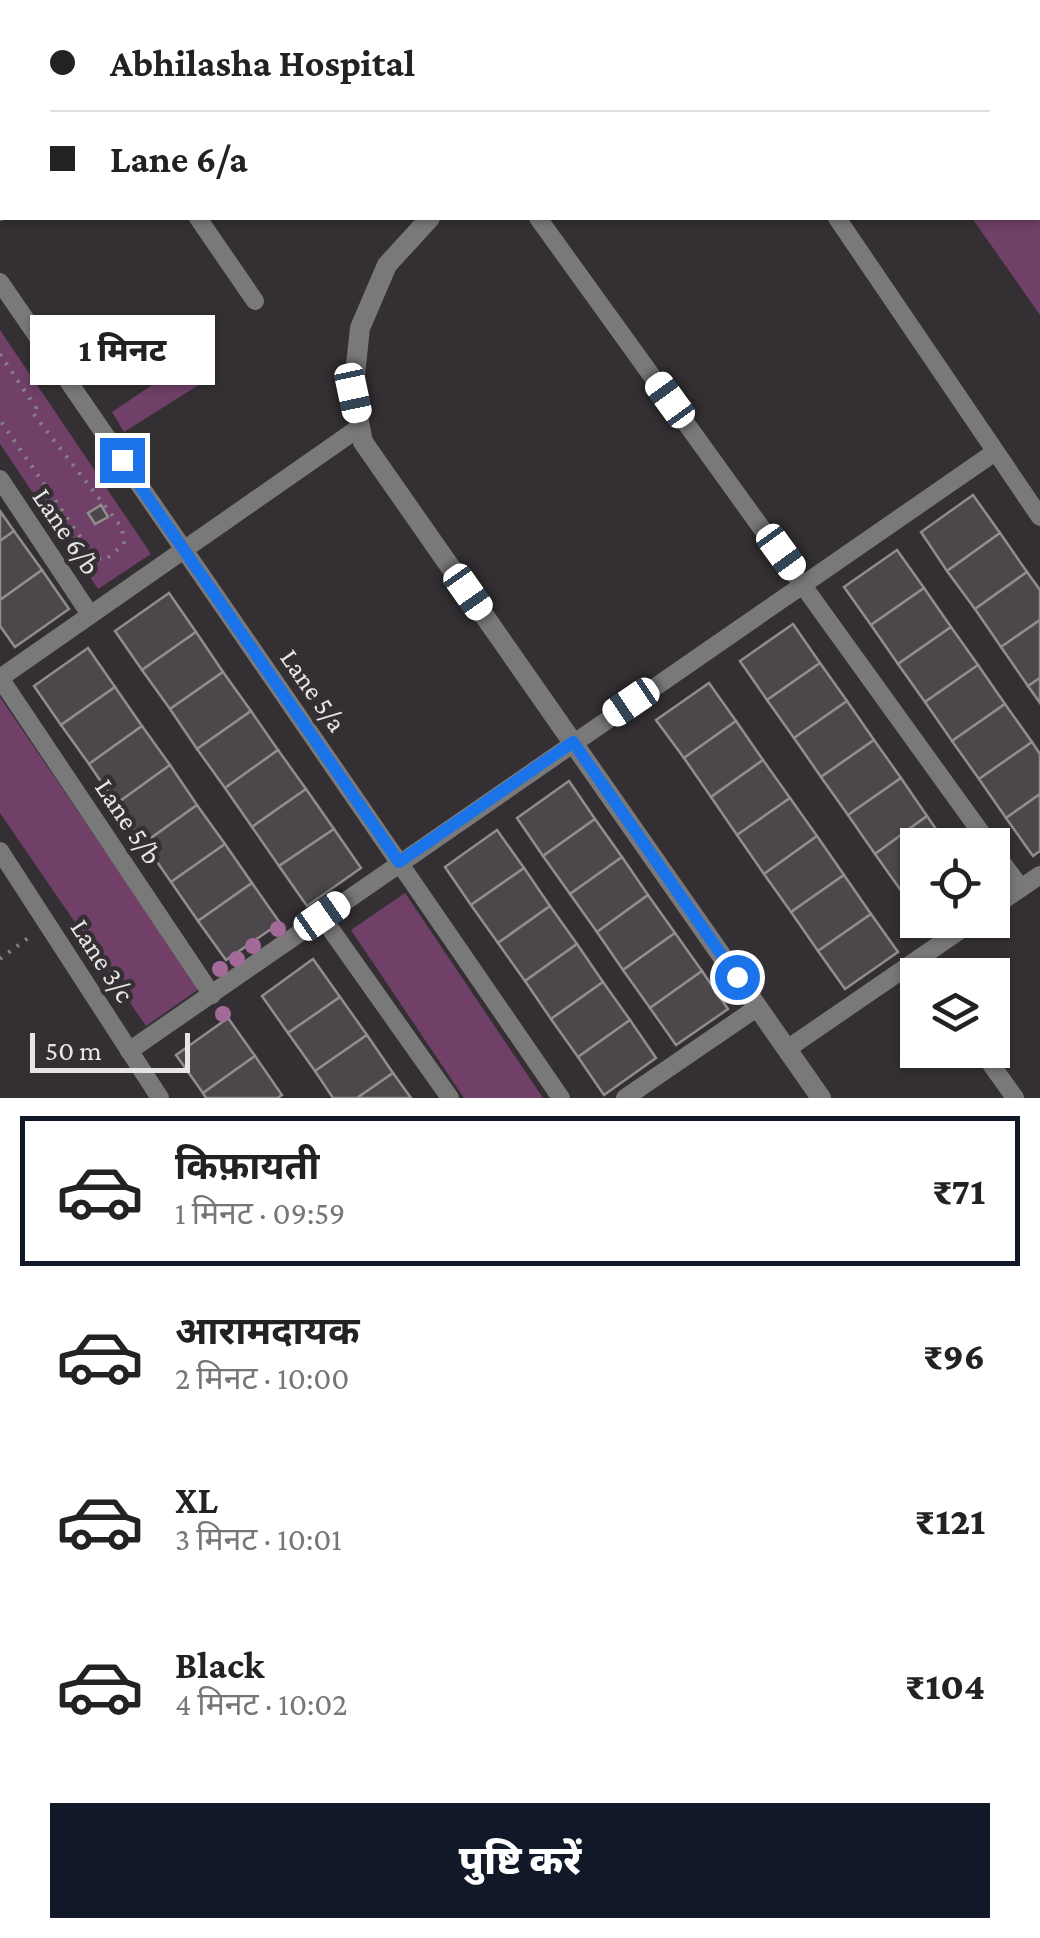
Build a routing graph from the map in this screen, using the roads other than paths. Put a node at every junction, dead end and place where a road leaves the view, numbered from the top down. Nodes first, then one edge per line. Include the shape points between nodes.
1 (199, 220) edge
2 (428, 220) edge
3 (539, 220) edge
4 (838, 220) edge
5 (0, 282) edge
6 (255, 301) dead end
7 (360, 426) junction
8 (995, 452) junction
9 (0, 479) edge
10 (1040, 517) edge
11 (183, 549) junction
12 (803, 582) junction
13 (89, 613) junction
14 (0, 678) edge
15 (573, 742) junction
16 (978, 828) edge
17 (0, 851) edge
18 (399, 862) junction
19 (1010, 874) edge
20 (1040, 875) edge
21 (1020, 888) junction
22 (1010, 895) edge
23 (322, 916) junction
24 (955, 938) edge
25 (934, 958) edge
26 (900, 981) edge
27 (212, 995) junction
28 (758, 1007) junction
29 (788, 1049) junction
30 (129, 1051) junction
31 (994, 1068) edge
32 (812, 1094) edge
33 (160, 1098) edge
34 (450, 1098) edge
35 (560, 1098) edge
36 (625, 1098) edge
37 (1015, 1098) edge

1 - 6 street
2 - 7 street via 387,265 360,328 353,393
3 - 12 street
4 - 8 street
5 - 11 street, Lane 5/a
7 - 11 street
7 - 15 street via 363,442
8 - 10 street
8 - 12 street
9 - 13 street, Lane 6/b
11 - 13 street
11 - 18 street, Lane 5/a
12 - 15 street
12 - 16 street
13 - 14 street
14 - 27 street, Lane 5/b
15 - 18 street
15 - 28 street
17 - 30 street, Lane 3/c
18 - 23 street
18 - 35 street, Lane 5/a
19 - 21 street
20 - 21 street
21 - 22 street
23 - 27 street
23 - 34 street
24 - 25 street
26 - 29 street
27 - 30 street
28 - 29 street
28 - 36 street
29 - 32 street
30 - 33 street, Lane 3/c
31 - 37 street

